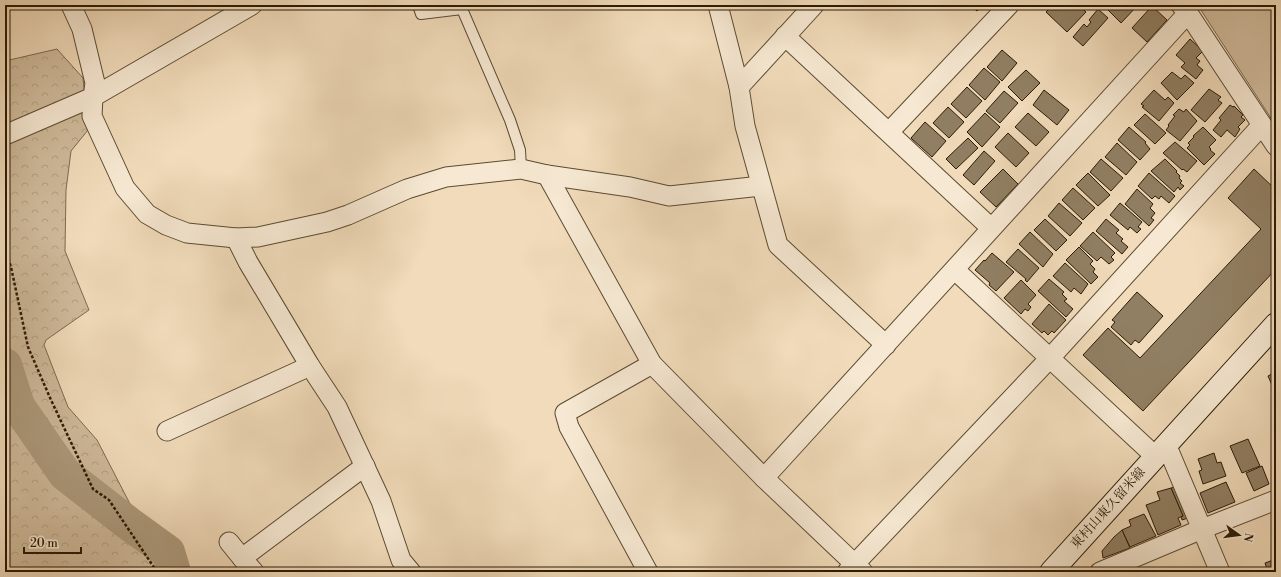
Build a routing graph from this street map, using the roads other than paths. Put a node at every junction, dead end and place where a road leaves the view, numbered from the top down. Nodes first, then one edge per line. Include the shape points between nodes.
1 (71, 5) edge
2 (252, 5) edge
3 (418, 5) edge
4 (718, 5) edge
5 (814, 5) edge
6 (1009, 5) edge
7 (1185, 9) edge
8 (785, 36) junction
9 (739, 87) junction
10 (93, 97) junction
11 (1262, 125) junction
12 (889, 132) junction
13 (5, 135) edge
14 (1276, 146) edge
15 (521, 169) junction
16 (547, 175) junction
17 (761, 186) junction
18 (991, 228) junction
19 (236, 238) junction
20 (955, 270) junction
21 (1276, 324) edge
22 (886, 345) junction
23 (1050, 358) junction
24 (652, 364) junction
25 (310, 366) junction
26 (167, 431) dead end
27 (1160, 450) junction
28 (365, 466) junction
29 (764, 478) junction
30 (1276, 500) edge
31 (1202, 529) junction
32 (230, 542) dead end
33 (248, 565) edge
34 (855, 569) edge
35 (411, 572) edge
36 (648, 572) edge
37 (1050, 572) edge
38 (1100, 572) edge
39 (1220, 572) edge

1 - 10 street via 82,29 95,83
2 - 10 street
3 - 15 lane via 422,14 462,9 510,120 520,150
4 - 9 street
5 - 8 street
6 - 12 street
7 - 11 street
7 - 18 street
8 - 9 street
8 - 12 street
9 - 17 street via 745,126
10 - 13 street
10 - 19 street via 92,116 125,188 147,214 187,234
11 - 14 street
11 - 23 street
12 - 18 street
15 - 16 street
15 - 19 street via 446,177 407,189 327,222
16 - 17 street via 630,187 669,196
16 - 24 street
17 - 22 street via 778,245
18 - 20 street
19 - 25 street
20 - 22 street
20 - 23 street
21 - 27 main road, 東村山東久留米線
22 - 29 street
23 - 27 street
23 - 34 street
24 - 29 street
24 - 36 street via 564,413
25 - 26 street
25 - 28 street via 337,407
27 - 31 street
27 - 37 main road, 東村山東久留米線
28 - 33 street
28 - 35 street via 381,501 401,560
29 - 34 street
30 - 31 street
31 - 38 street
31 - 39 street
32 - 33 street

